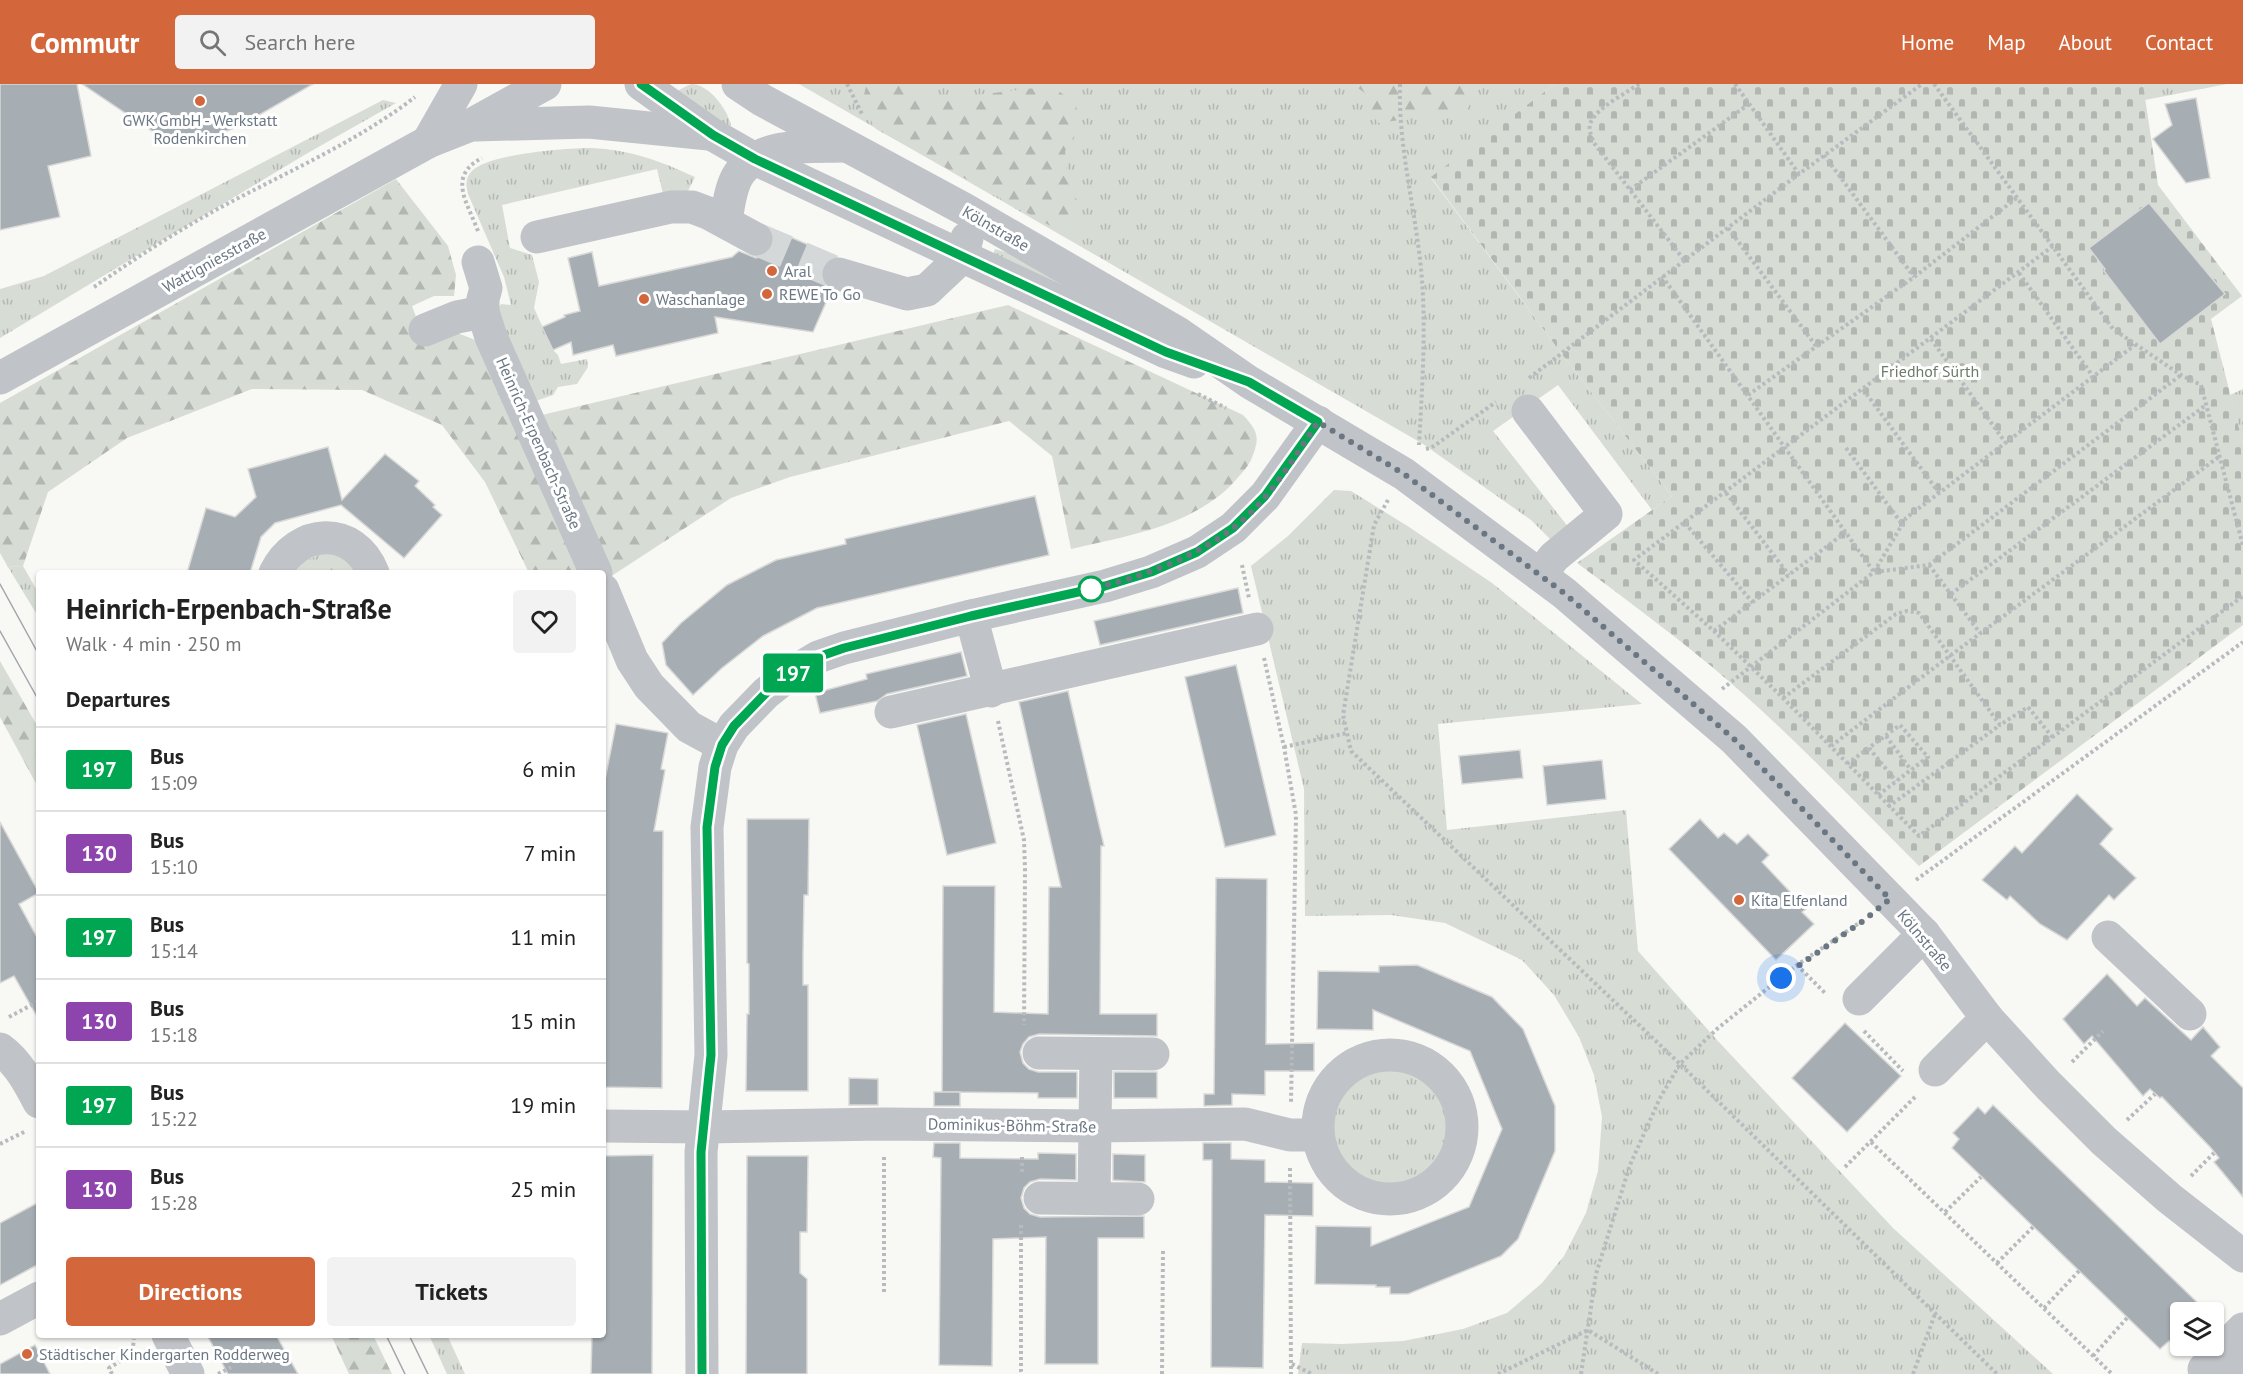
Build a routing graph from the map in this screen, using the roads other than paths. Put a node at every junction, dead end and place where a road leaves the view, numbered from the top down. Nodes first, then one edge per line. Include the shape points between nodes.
1 (461, 84) edge
2 (545, 84) edge
3 (641, 84) edge
4 (738, 84) edge
5 (471, 125) junction
6 (855, 133) junction
7 (713, 135) junction
8 (428, 141) junction
9 (755, 159) junction
10 (964, 209) junction
11 (726, 222) junction
12 (537, 237) dead end
13 (756, 239) tunnel mouth
14 (962, 257) junction
15 (478, 262) road end
16 (839, 274) tunnel mouth
17 (483, 312) junction
18 (425, 330) dead end
19 (0, 378) edge
20 (1249, 382) junction
21 (1519, 396) road end
22 (1318, 422) junction
23 (276, 570) edge
24 (373, 570) edge
25 (595, 570) edge
26 (1540, 575) junction
27 (606, 597) edge
28 (971, 616) junction
29 (1257, 629) road end
30 (991, 691) junction
31 (891, 712) dead end
32 (722, 745) junction
33 (1924, 934) junction
34 (2108, 937) dead end
35 (1859, 999) dead end
36 (2190, 1014) dead end
37 (1987, 1018) junction
38 (0, 1049) edge
39 (1039, 1053) dead end
40 (1096, 1054) junction
41 (1152, 1054) dead end
42 (1935, 1070) road end
43 (36, 1097) edge
44 (606, 1125) edge
45 (1095, 1126) junction
46 (705, 1127) junction
47 (1304, 1135) junction
48 (1040, 1198) dead end
49 (1094, 1198) junction
50 (1138, 1199) dead end
51 (2243, 1256) edge
52 (36, 1300) edge
53 (0, 1319) edge
54 (2243, 1329) edge
55 (170, 1338) edge
56 (2243, 1364) edge
57 (2204, 1369) dead end
58 (188, 1374) edge
59 (702, 1374) edge
60 (2239, 1374) edge

1 - 8 street
2 - 5 street, Wattigniesstraße
3 - 7 street, Kölnstraße
4 - 6 street, Kölnstraße
5 - 7 street via 589,122
5 - 8 street, Wattigniesstraße
6 - 9 street via 783,148
6 - 10 street, Kölnstraße
7 - 9 street, Kölnstraße
8 - 19 street, Wattigniesstraße
9 - 11 street via 737,176
9 - 14 street, Kölnstraße
10 - 14 street via 968,231
10 - 20 street, Kölnstraße via 1178,333
11 - 12 street via 692,207 670,207
11 - 13 street
14 - 16 street via 927,290 907,294
14 - 20 street, Kölnstraße via 1166,352
15 - 17 street, Heinrich-Erpenbach-Straße via 486,288
17 - 18 street
17 - 25 street, Heinrich-Erpenbach-Straße
20 - 22 street, Kölnstraße
21 - 26 street via 1606,514 1554,557
22 - 26 street, Kölnstraße via 1404,474
22 - 28 street via 1265,496 1233,528 1197,552 1105,586
23 - 24 street via 294,547 327,538 344,541 358,550
26 - 33 street, Kölnstraße via 1734,739
27 - 32 street via 632,660 649,686 689,727
28 - 30 street
28 - 32 street via 818,657 757,701
29 - 30 street
30 - 31 street
32 - 46 street via 707,827 711,1055
33 - 35 street
33 - 37 street, Kölnstraße
34 - 36 street
37 - 42 street
37 - 51 street, Kölnstraße via 2104,1141
38 - 43 street via 20,1069
39 - 40 street
40 - 41 street
40 - 45 street
44 - 46 street, Dominikus-Böhm-Straße
45 - 46 street, Dominikus-Böhm-Straße
45 - 47 street, Dominikus-Böhm-Straße via 1245,1124
45 - 49 street
46 - 59 street via 700,1180
47 - 47 street via 1319,1116 1324,1097 1335,1081 1366,1059 1385,1055 1405,1056 1439,1073 1460,1106 1463,1125 1461,1143 1444,1175 1430,1187 1395,1199 1377,1198 1344,1183 1323,1152
48 - 49 street
49 - 50 street
52 - 53 street
54 - 57 street
55 - 58 street
56 - 60 street via 2236,1371

